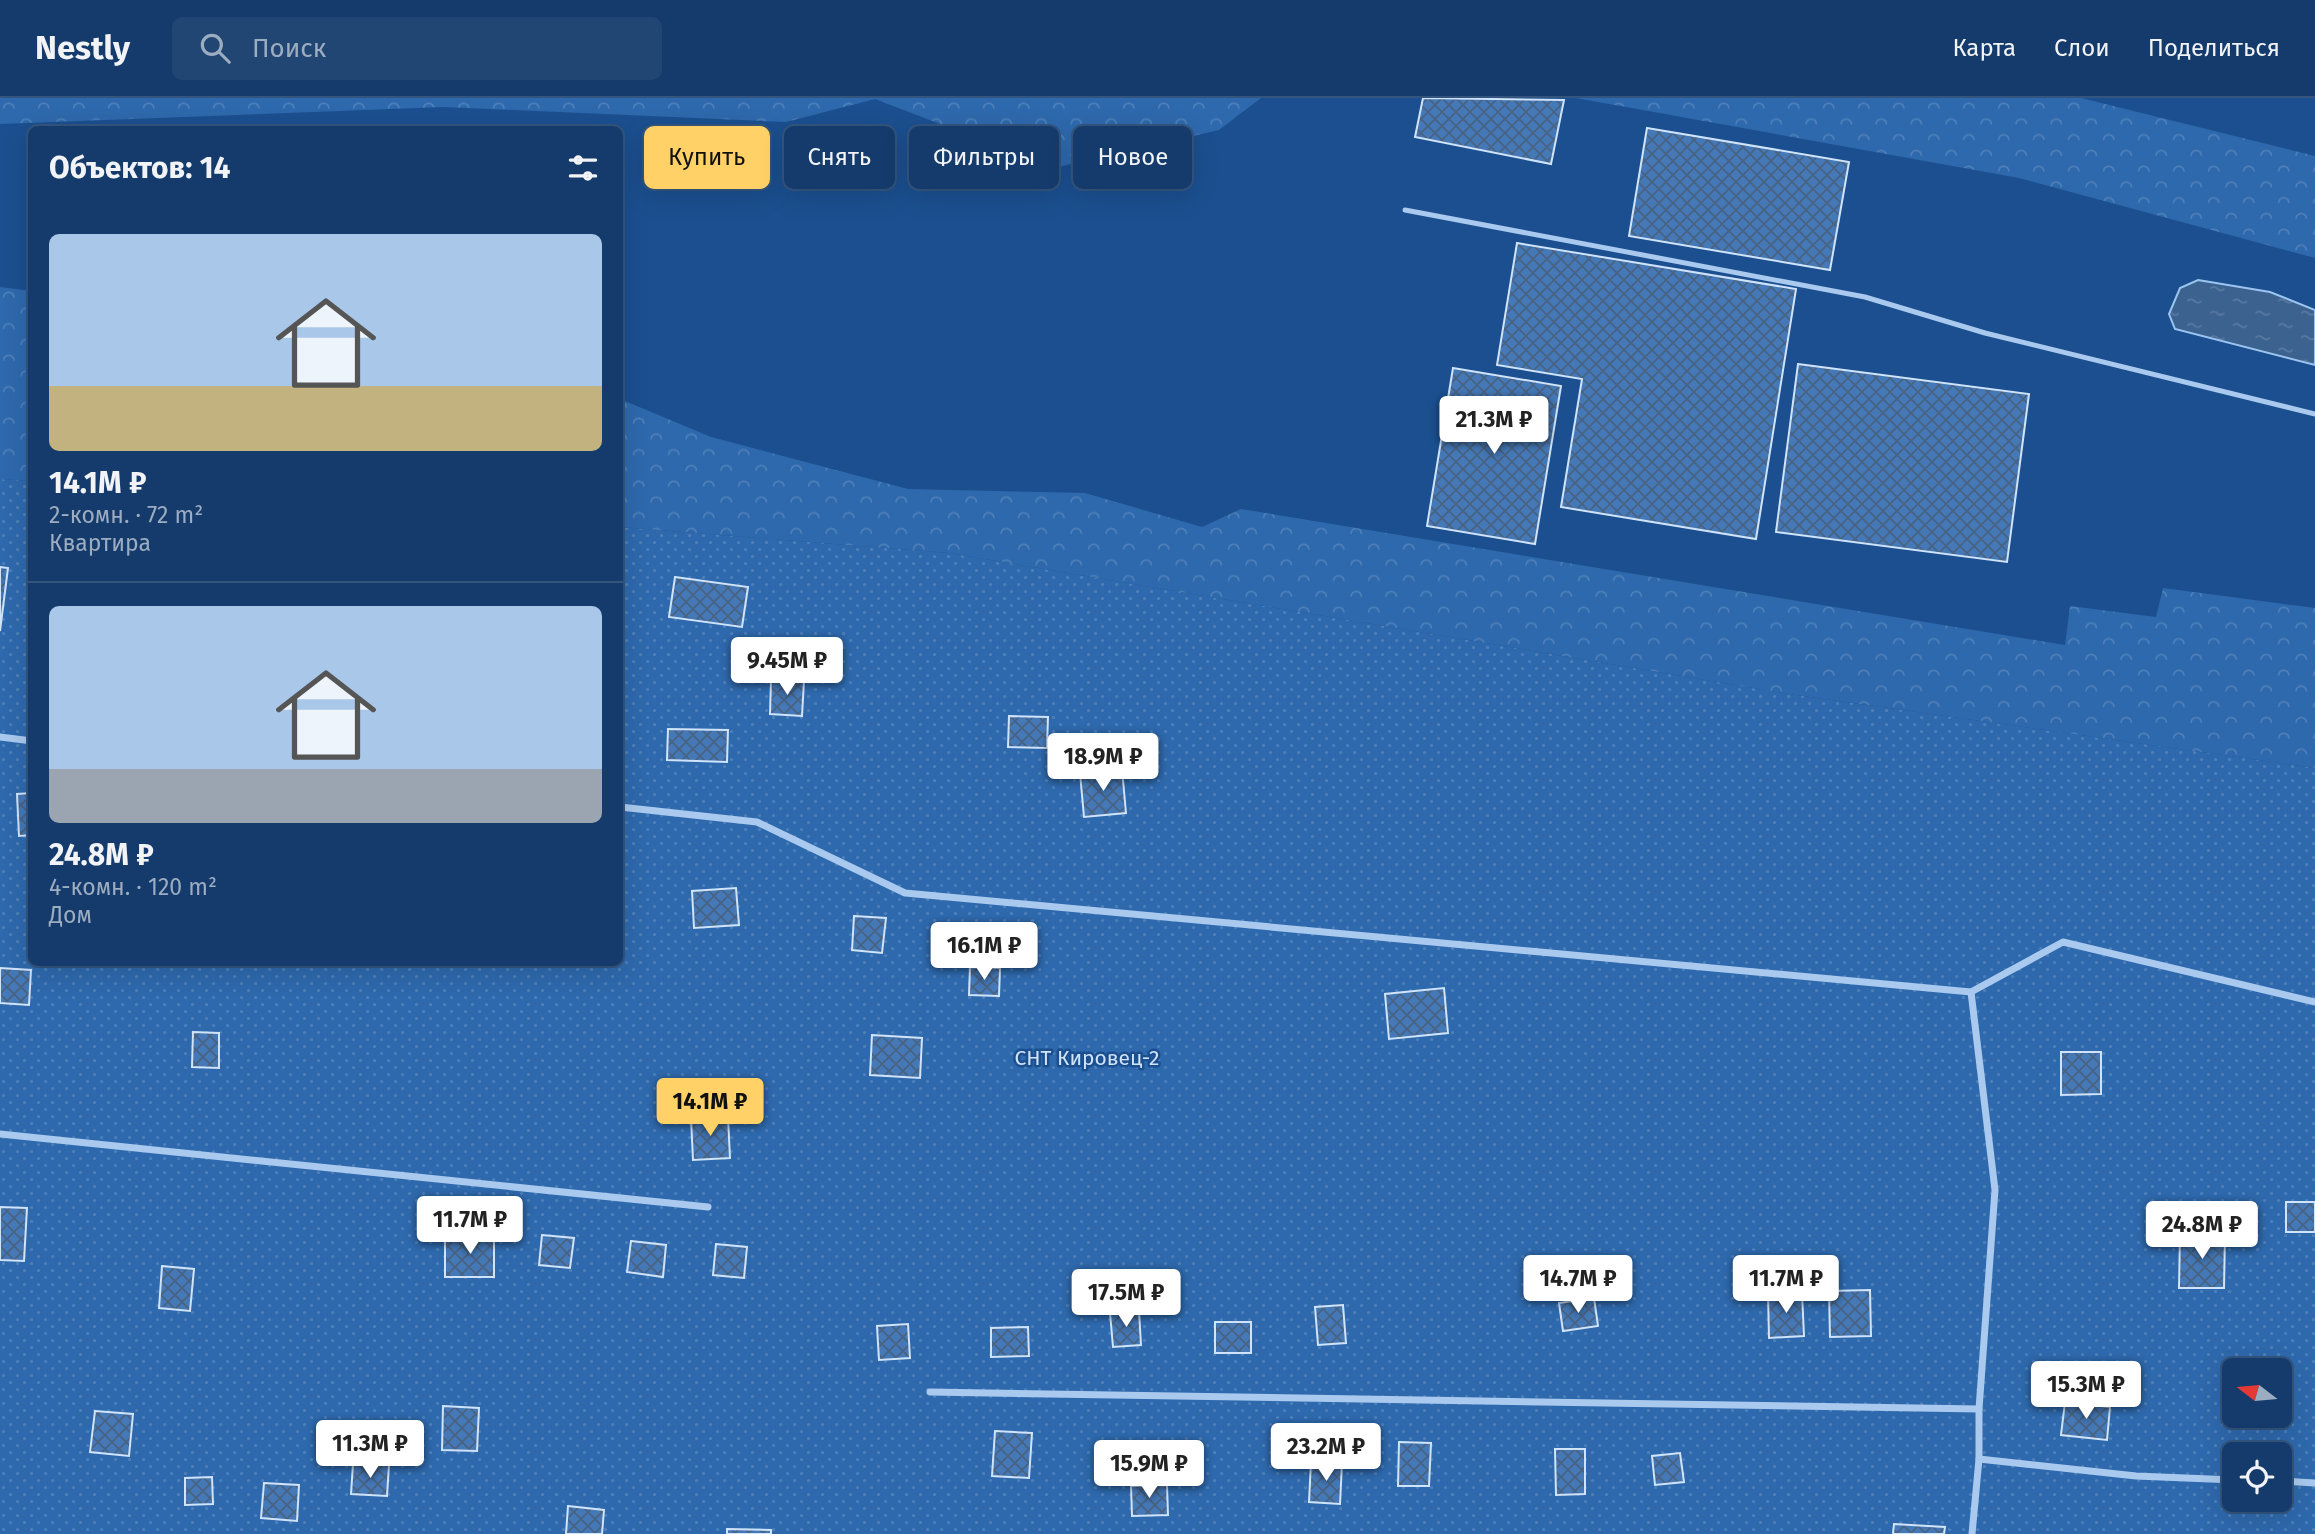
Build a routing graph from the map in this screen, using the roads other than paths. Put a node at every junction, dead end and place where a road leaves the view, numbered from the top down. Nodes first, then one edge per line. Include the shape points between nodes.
1 (1405, 210) dead end
2 (2315, 414) edge
3 (0, 737) edge
4 (28, 740) edge
5 (623, 807) edge
6 (1971, 992) junction
7 (2315, 1002) edge
8 (0, 1134) edge
9 (708, 1207) dead end
10 (930, 1392) dead end
11 (1979, 1409) junction
12 (1979, 1459) junction
13 (2222, 1479) edge
14 (2292, 1482) edge
15 (2315, 1483) edge
16 (1972, 1534) edge

1 - 2 lane via 1865,297 1985,333
3 - 4 street
5 - 6 street via 757,822 905,893
6 - 7 street via 2063,942
6 - 11 street via 1995,1190
8 - 9 street
10 - 11 street
11 - 12 street
12 - 13 street via 2136,1476
12 - 16 street
14 - 15 street

